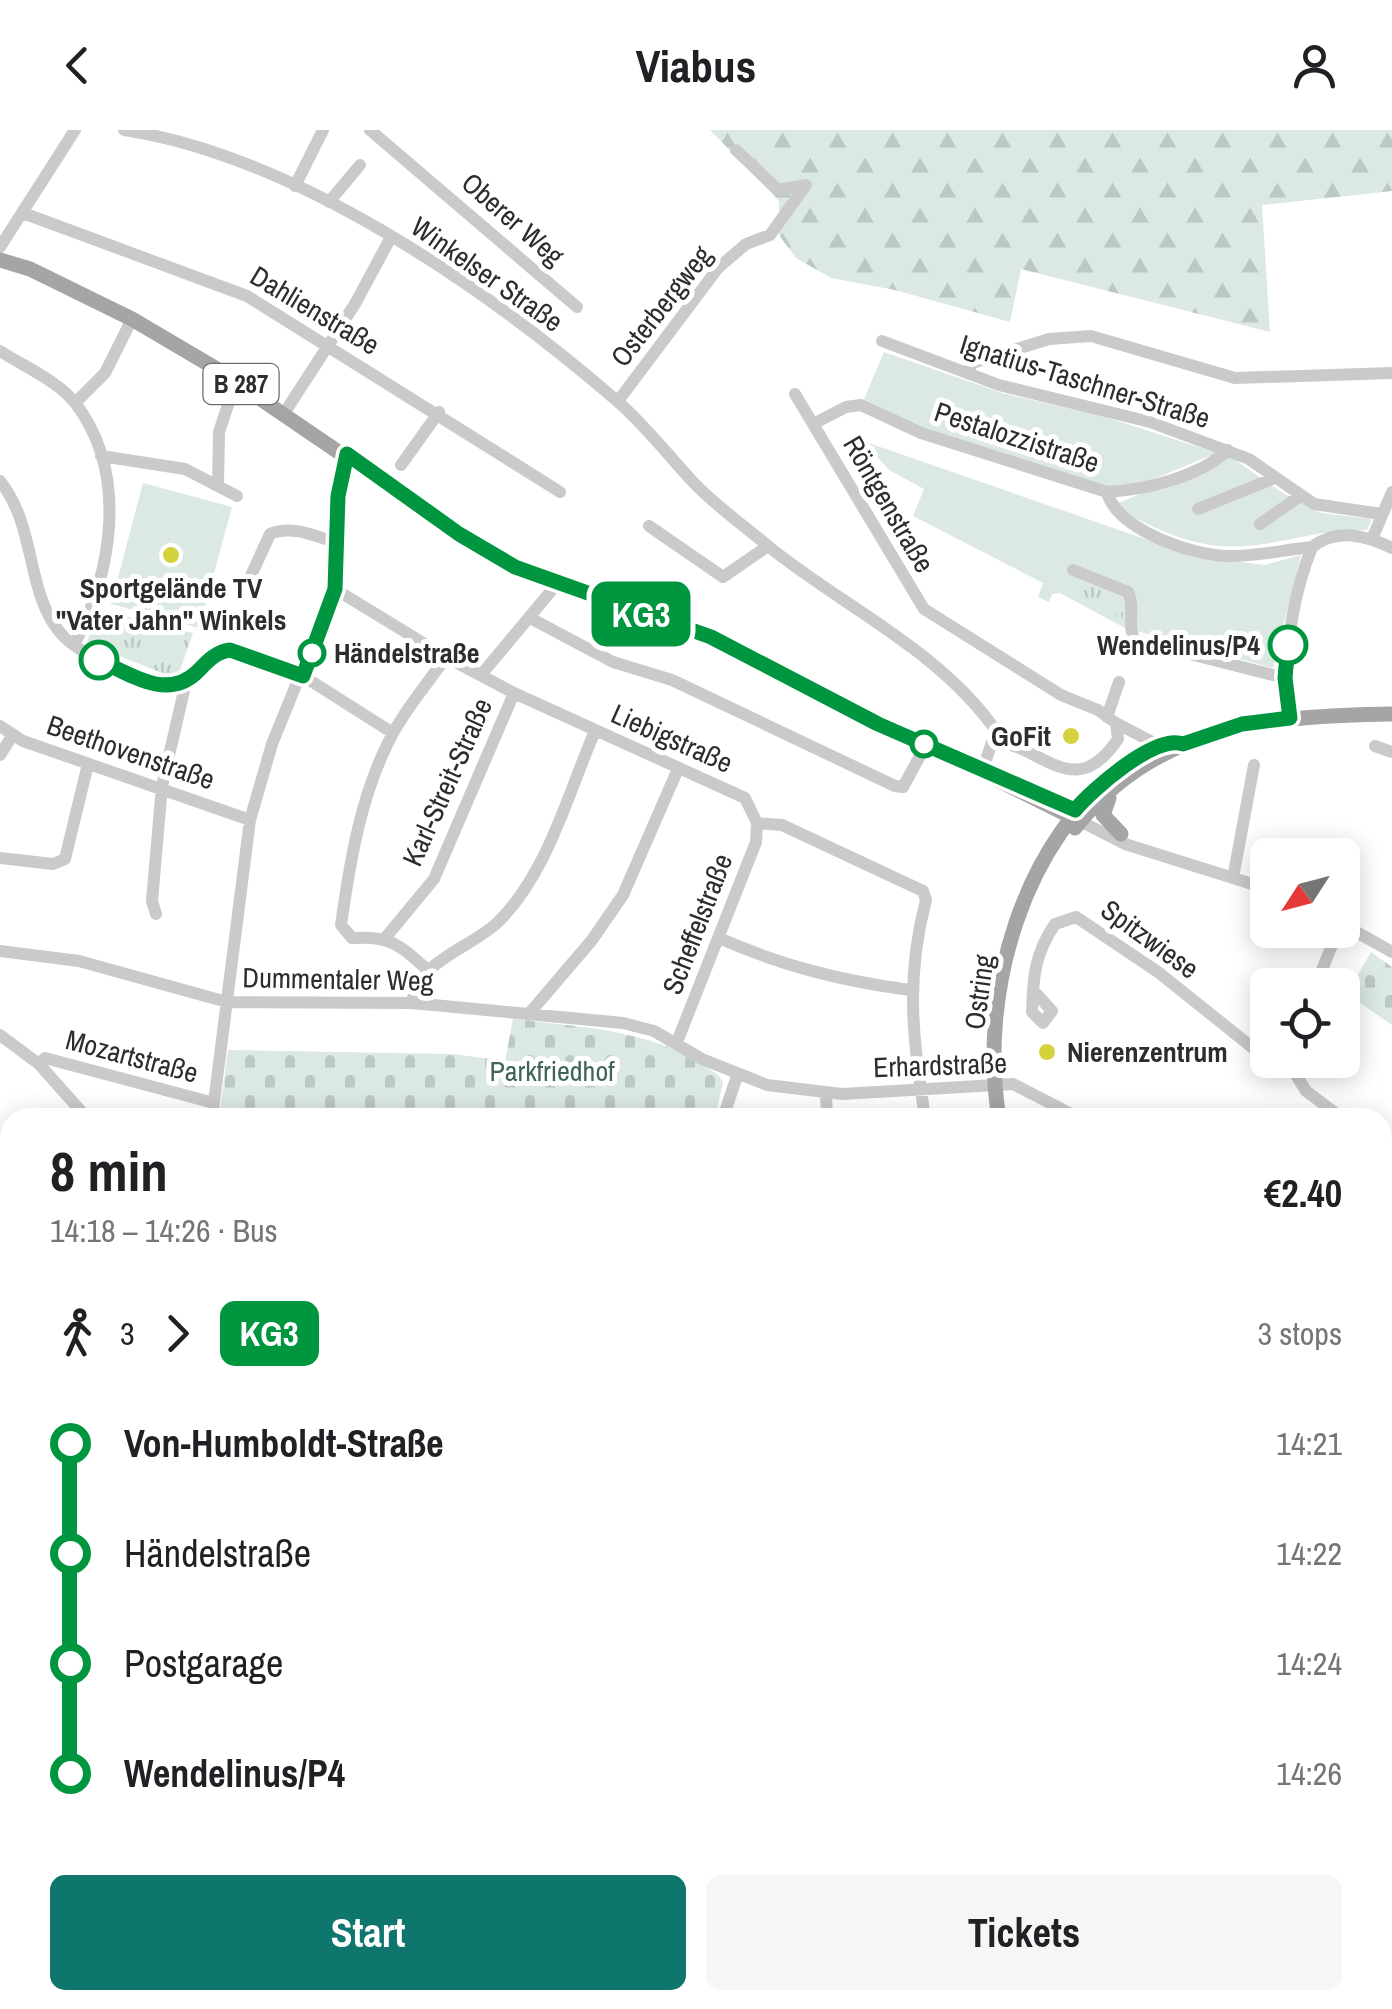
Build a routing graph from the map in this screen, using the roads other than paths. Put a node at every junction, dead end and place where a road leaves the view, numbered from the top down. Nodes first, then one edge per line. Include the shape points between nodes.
1 (75, 130) edge
2 (124, 130) edge
3 (323, 130) edge
4 (370, 130) edge
5 (736, 150) dead end
6 (360, 165) dead end
7 (294, 186) junction
8 (329, 202) junction
9 (23, 213) junction
10 (391, 237) junction
11 (0, 247) edge
12 (0, 260) edge
13 (577, 307) dead end
14 (132, 319) junction
15 (882, 341) dead end
16 (329, 346) junction
17 (0, 352) edge
18 (966, 372) junction
19 (1392, 373) edge
20 (236, 381) junction
21 (796, 394) dead end
22 (618, 401) junction
23 (75, 402) junction
24 (285, 412) junction
25 (439, 412) junction
26 (814, 424) junction
27 (1228, 450) junction
28 (347, 454) junction
29 (100, 456) junction
30 (401, 465) dead end
31 (1272, 479) junction
32 (0, 481) edge
33 (218, 484) junction
34 (560, 492) dead end
35 (1107, 492) junction
36 (1392, 492) edge
37 (236, 496) dead end
38 (1300, 496) junction
39 (1198, 510) dead end
40 (1381, 514) junction
41 (1260, 524) dead end
42 (649, 526) dead end
43 (1372, 538) junction
44 (340, 544) junction
45 (768, 546) junction
46 (1312, 547) junction
47 (1392, 548) edge
48 (1073, 570) dead end
49 (249, 580) dead end
50 (556, 585) junction
51 (335, 589) junction
52 (530, 618) junction
53 (74, 645) junction
54 (446, 658) junction
55 (303, 676) junction
56 (482, 676) junction
57 (1285, 678) junction
58 (186, 682) junction
59 (1119, 682) dead end
60 (514, 693) junction
61 (1392, 714) edge
62 (1290, 718) junction
63 (1111, 720) junction
64 (0, 726) edge
65 (595, 731) junction
66 (393, 733) junction
67 (12, 736) junction
68 (994, 740) junction
69 (1183, 744) junction
70 (926, 745) junction
71 (1160, 746) junction
72 (1375, 746) dead end
73 (1392, 752) edge
74 (0, 754) edge
75 (88, 764) junction
76 (1254, 765) dead end
77 (678, 769) junction
78 (986, 772) junction
79 (1128, 778) junction
80 (162, 786) junction
81 (1078, 815) junction
82 (250, 820) junction
83 (757, 823) junction
84 (1126, 838) junction
85 (0, 858) edge
86 (1233, 878) junction
87 (1250, 883) edge
88 (156, 914) dead end
89 (1360, 934) edge
90 (386, 937) junction
91 (720, 938) junction
92 (0, 952) edge
93 (1392, 952) edge
94 (429, 971) junction
95 (910, 990) junction
96 (1033, 990) dead end
97 (227, 1002) junction
98 (412, 1003) junction
99 (528, 1015) junction
100 (0, 1035) edge
101 (677, 1042) junction
102 (1250, 1046) edge
103 (39, 1064) junction
104 (737, 1076) junction
105 (1297, 1078) edge
106 (995, 1084) junction
107 (920, 1091) junction
108 (826, 1092) junction
109 (78, 1108) edge
110 (207, 1108) edge
111 (213, 1108) edge
112 (726, 1108) edge
113 (827, 1108) edge
114 (923, 1108) edge
115 (998, 1108) edge
116 (1063, 1108) edge
117 (1329, 1108) edge

1 - 9 street
2 - 7 street, Winkelser Straße via 183,142
3 - 7 street
4 - 13 street, Oberer Weg
5 - 22 street, Osterbergweg via 778,190 806,185 770,235 746,244 718,268
6 - 8 street
7 - 8 street, Winkelser Straße
8 - 10 street, Winkelser Straße
9 - 11 street
9 - 16 street, Dahlienstraße via 204,276
10 - 16 street
10 - 22 street, Winkelser Straße
12 - 14 main road, B 287
14 - 20 main road, B 287
14 - 23 street via 105,373
15 - 18 street, Ignatius-Taschner-Straße
16 - 24 street
16 - 25 street, Dahlienstraße
17 - 23 street
18 - 19 street via 972,363 1091,336 1250,380
18 - 27 street, Ignatius-Taschner-Straße
20 - 24 main road, B 287
20 - 33 street via 219,432
21 - 26 street, Röntgenstraße
22 - 45 street, Winkelser Straße via 697,486
23 - 29 street
24 - 28 main road, B 287
25 - 30 street
25 - 34 street, Dahlienstraße
26 - 35 street, Pestalozzistraße via 862,405 920,433
26 - 63 street, Röntgenstraße via 924,609
27 - 31 street, Ignatius-Taschner-Straße
27 - 35 street via 1134,491
28 - 44 street via 338,496
28 - 50 main road, B 287 via 483,550
29 - 33 street via 171,466
29 - 53 street via 108,558
31 - 38 street, Ignatius-Taschner-Straße
31 - 39 street
32 - 53 street via 28,534 57,629
33 - 37 street
35 - 46 street, Pestalozzistraße via 1113,510 1131,524 1220,556
36 - 40 street
38 - 40 street, Ignatius-Taschner-Straße via 1338,510
38 - 41 street
40 - 43 street
42 - 45 street via 723,577
43 - 46 street, Pestalozzistraße via 1340,535
43 - 47 street
44 - 49 street via 277,530
44 - 51 street
45 - 68 street, Winkelser Straße via 935,670 983,712 996,731
46 - 57 street via 1294,603
48 - 57 street via 1128,592 1135,640
50 - 52 street
50 - 70 main road, B 287 via 711,637
51 - 54 street, Liebigstraße
51 - 55 street
52 - 56 street
52 - 70 street via 613,662 672,680 895,786 909,780
53 - 58 street via 149,683
54 - 56 street, Liebigstraße
54 - 66 street
55 - 58 street via 230,650
55 - 66 street
55 - 82 street via 272,744
56 - 60 street, Liebigstraße
57 - 62 street
58 - 80 street
59 - 63 street
60 - 65 street, Liebigstraße
60 - 90 street, Karl-Streit-Straße via 434,878
61 - 62 main road, Ostring
62 - 69 main road, Ostring via 1242,724
63 - 68 street via 1118,739 1078,770
63 - 71 street, Röntgenstraße
64 - 67 street, Beethovenstraße
65 - 77 street, Liebigstraße
65 - 94 street via 528,885 500,920
66 - 90 street via 350,857 341,925 352,938
67 - 74 street
67 - 75 street, Beethovenstraße
68 - 78 street
69 - 71 main road, Ostring
69 - 79 main road, Ostring
70 - 78 main road, B 287
71 - 81 main road, Ostring via 1115,773
72 - 73 street
75 - 80 street, Beethovenstraße
75 - 85 street via 65,859 52,864
76 - 86 street
77 - 83 street, Liebigstraße via 745,798
77 - 99 street via 623,895
78 - 81 main road, B 287
79 - 81 main road, Ostring
79 - 84 main road via 1102,810
80 - 82 street, Beethovenstraße
80 - 88 street
81 - 84 street
81 - 106 main road, Ostring via 1037,879 1008,954
82 - 97 street
83 - 91 street, Scheffelstraße
83 - 95 street via 782,825 922,890 926,900
84 - 86 street
86 - 87 street
89 - 93 street
90 - 94 street
91 - 95 street via 776,963
91 - 101 street, Scheffelstraße
92 - 97 street, Dummentaler Weg via 79,962
94 - 98 street via 419,978
95 - 107 street
96 - 102 street, Spitzwiese via 1046,936 1061,920 1076,918
97 - 98 street, Dummentaler Weg
97 - 111 street
98 - 99 street, Dummentaler Weg
99 - 101 street, Dummentaler Weg via 622,1023
100 - 103 street
101 - 104 street, Dummentaler Weg
103 - 109 street
103 - 110 street, Mozartstraße via 46,1058
104 - 108 street, Erhardstraße
104 - 112 street
105 - 117 street
106 - 107 street, Erhardstraße
106 - 115 main road, Ostring
106 - 116 street, Erhardstraße via 1013,1084
107 - 108 street, Erhardstraße
107 - 114 street
108 - 113 street

